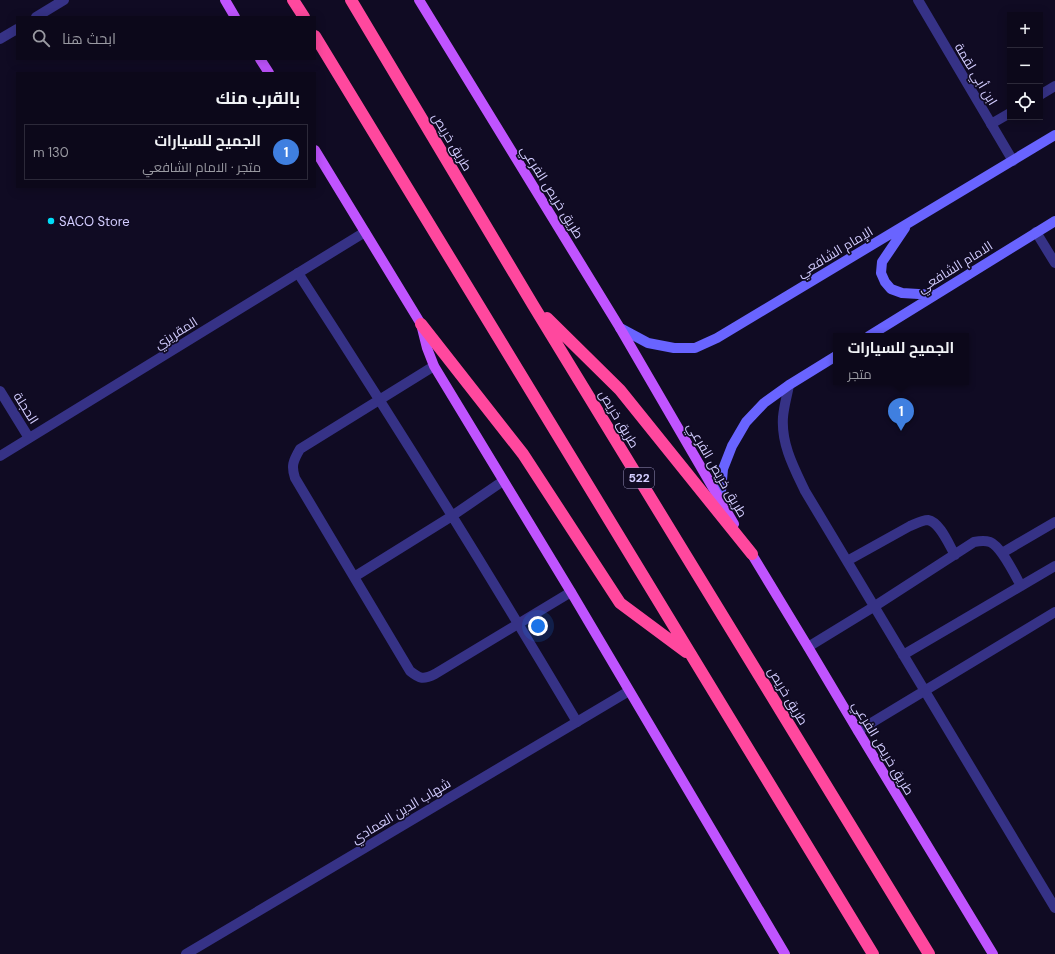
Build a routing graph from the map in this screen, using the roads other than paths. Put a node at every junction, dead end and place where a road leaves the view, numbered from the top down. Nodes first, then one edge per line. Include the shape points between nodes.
1 (64, 0) edge
2 (225, 0) edge
3 (293, 0) edge
4 (350, 0) edge
5 (419, 0) edge
6 (918, 0) edge
7 (38, 16) edge
8 (234, 16) edge
9 (303, 16) edge
10 (16, 30) edge
11 (316, 38) edge
12 (0, 39) edge
13 (261, 60) edge
14 (268, 72) edge
15 (1055, 86) edge
16 (1043, 93) edge
17 (1007, 115) edge
18 (991, 124) junction
19 (1055, 136) edge
20 (316, 152) edge
21 (1012, 161) junction
22 (1055, 221) edge
23 (907, 224) junction
24 (365, 232) junction
25 (1036, 232) junction
26 (1055, 263) edge
27 (298, 273) junction
28 (935, 295) junction
29 (534, 305) junction
30 (421, 324) junction
31 (620, 328) junction
32 (873, 333) edge
33 (833, 358) edge
34 (434, 366) junction
35 (789, 385) junction
36 (0, 391) edge
37 (380, 399) junction
38 (30, 438) junction
39 (0, 456) edge
40 (503, 481) junction
41 (720, 502) junction
42 (452, 516) junction
43 (1055, 522) edge
44 (1002, 553) junction
45 (752, 554) junction
46 (955, 555) junction
47 (847, 561) junction
48 (1055, 566) edge
49 (354, 578) junction
50 (1021, 586) junction
51 (571, 592) junction
52 (875, 606) junction
53 (1055, 612) edge
54 (518, 624) junction
55 (808, 647) junction
56 (903, 654) junction
57 (691, 655) junction
58 (629, 691) junction
59 (925, 691) junction
60 (577, 722) junction
61 (858, 731) junction
62 (1055, 908) edge
63 (186, 954) edge
64 (784, 954) edge
65 (873, 954) edge
66 (929, 954) edge
67 (993, 954) edge

1 - 7 street
2 - 8 main road
3 - 9 highway
4 - 29 highway, طريق خريص / 522
5 - 31 main road, طريق خريص الفرعي
6 - 18 street, ابن أبي لقمة
10 - 12 street
11 - 57 highway
13 - 14 main road
15 - 16 street
17 - 18 street
18 - 21 street, ابن أبي لقمة
19 - 21 main road, الإمام الشافعي
20 - 24 main road
21 - 23 main road, الإمام الشافعي
22 - 25 main road, الامام الشافعي
23 - 28 main road via 882,262 881,273 892,289 902,293
23 - 31 main road, الإمام الشافعي via 717,338 695,348 674,348 648,343
24 - 27 street, المقريزي
24 - 30 main road
25 - 26 street
25 - 28 main road, الامام الشافعي
27 - 37 street
27 - 38 street, المقريزي
28 - 32 main road, الامام الشافعي
29 - 45 highway via 620,390
29 - 66 highway, طريق خريص / 522
30 - 34 main road
30 - 57 highway via 523,454 620,603
31 - 41 main road, طريق خريص الفرعي
33 - 35 main road
34 - 37 street
34 - 40 main road
35 - 41 main road via 764,403 746,422 732,446 723,469
35 - 47 street via 783,417 784,438 792,463 805,491
36 - 38 street, الحجلة
37 - 42 street
37 - 49 street via 300,449 293,461 292,470 295,478
38 - 39 street, المقريزي
40 - 42 street
40 - 51 main road
41 - 45 main road, طريق خريص الفرعي
42 - 49 street
42 - 54 street
43 - 44 street
44 - 46 street via 995,545 982,541 974,542
44 - 50 street
45 - 55 main road, طريق خريص الفرعي
46 - 47 street via 934,522 927,520 910,526
46 - 52 street
47 - 52 street
48 - 50 street
49 - 54 street via 410,671 418,677 435,674
50 - 56 street
51 - 54 street
51 - 58 main road
52 - 55 street
52 - 56 street
53 - 59 street
54 - 60 street
55 - 61 main road, طريق خريص الفرعي
56 - 59 street
57 - 65 highway
58 - 60 street, شهاب الدين العمادي
58 - 64 main road
59 - 61 street
59 - 62 street
60 - 63 street, شهاب الدين العمادي
61 - 67 main road, طريق خريص الفرعي

